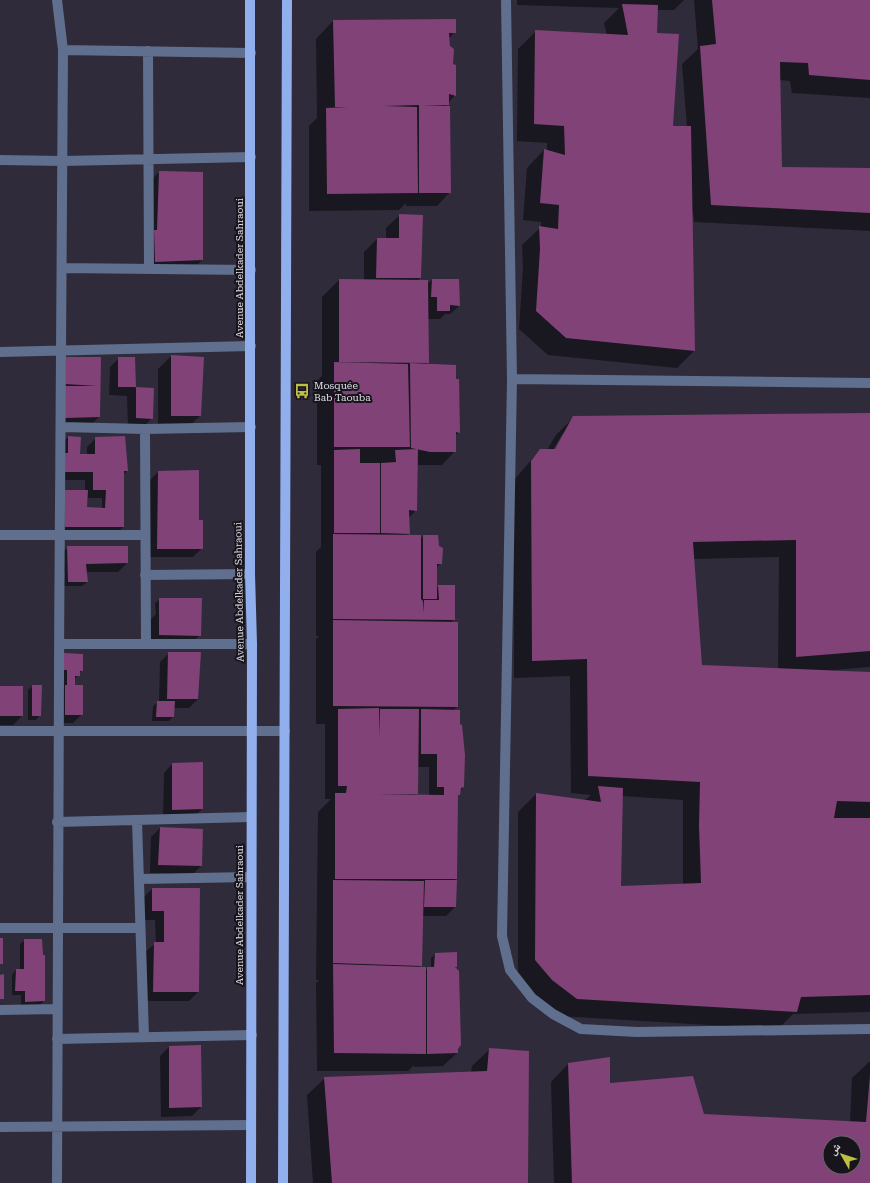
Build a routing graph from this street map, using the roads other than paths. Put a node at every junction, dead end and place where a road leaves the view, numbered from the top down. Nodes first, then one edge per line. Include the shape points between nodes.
1 (57, 0) edge
2 (250, 0) edge
3 (287, 0) edge
4 (506, 0) edge
5 (63, 50) junction
6 (148, 51) junction
7 (251, 53) junction
8 (251, 157) junction
9 (149, 158) junction
10 (0, 160) edge
11 (63, 161) junction
12 (62, 268) junction
13 (149, 270) junction
14 (251, 270) junction
15 (251, 346) junction
16 (62, 350) junction
17 (0, 352) edge
18 (512, 379) junction
19 (870, 383) edge
20 (62, 427) junction
21 (251, 427) junction
22 (145, 429) junction
23 (0, 535) edge
24 (145, 535) junction
25 (59, 536) junction
26 (250, 574) junction
27 (145, 575) junction
28 (60, 644) junction
29 (146, 644) junction
30 (252, 644) junction
31 (251, 730) junction
32 (0, 731) edge
33 (57, 731) junction
34 (286, 731) junction
35 (251, 817) junction
36 (137, 821) junction
37 (57, 822) junction
38 (251, 877) junction
39 (139, 879) junction
40 (0, 928) edge
41 (57, 928) junction
42 (140, 928) junction
43 (58, 1009) junction
44 (0, 1010) edge
45 (870, 1029) edge
46 (252, 1036) junction
47 (144, 1037) junction
48 (58, 1039) junction
49 (251, 1125) junction
50 (57, 1126) junction
51 (0, 1127) edge
52 (57, 1183) edge
53 (251, 1183) edge
54 (283, 1183) edge

1 - 5 street
2 - 7 main road, Avenue Abdelkader Sahraoui
3 - 34 main road
4 - 18 street
5 - 6 street
5 - 11 street
6 - 7 street
6 - 9 street
7 - 8 main road, Avenue Abdelkader Sahraoui
8 - 9 street
8 - 14 main road, Avenue Abdelkader Sahraoui
9 - 11 street
9 - 13 street
10 - 11 street
11 - 12 street
12 - 13 street
12 - 16 street
13 - 14 street
14 - 15 main road, Avenue Abdelkader Sahraoui
15 - 16 street
15 - 21 main road, Avenue Abdelkader Sahraoui
16 - 17 street
16 - 20 street
18 - 19 street
18 - 45 street via 502,936 510,970 532,998 553,1014 581,1029 637,1032
20 - 22 street
20 - 25 street
21 - 22 street
21 - 26 main road, Avenue Abdelkader Sahraoui
22 - 24 street
23 - 25 street
24 - 25 street
24 - 27 street
25 - 28 street
26 - 27 street
26 - 30 main road, Avenue Abdelkader Sahraoui
27 - 29 street
28 - 29 street
28 - 33 street
29 - 30 street
30 - 31 main road, Avenue Abdelkader Sahraoui
31 - 33 street
31 - 34 street
31 - 35 main road, Avenue Abdelkader Sahraoui
32 - 33 street
33 - 37 street
34 - 54 main road
35 - 36 street
35 - 38 main road, Avenue Abdelkader Sahraoui
36 - 37 street
36 - 39 street
37 - 41 street
38 - 39 street
38 - 46 main road, Avenue Abdelkader Sahraoui
39 - 42 street
40 - 41 street
41 - 42 street
41 - 43 street
42 - 47 street
43 - 44 street
43 - 48 street
46 - 47 street
46 - 49 main road, Avenue Abdelkader Sahraoui
47 - 48 street
48 - 50 street
49 - 50 street
49 - 53 main road, Avenue Abdelkader Sahraoui
50 - 51 street
50 - 52 street

